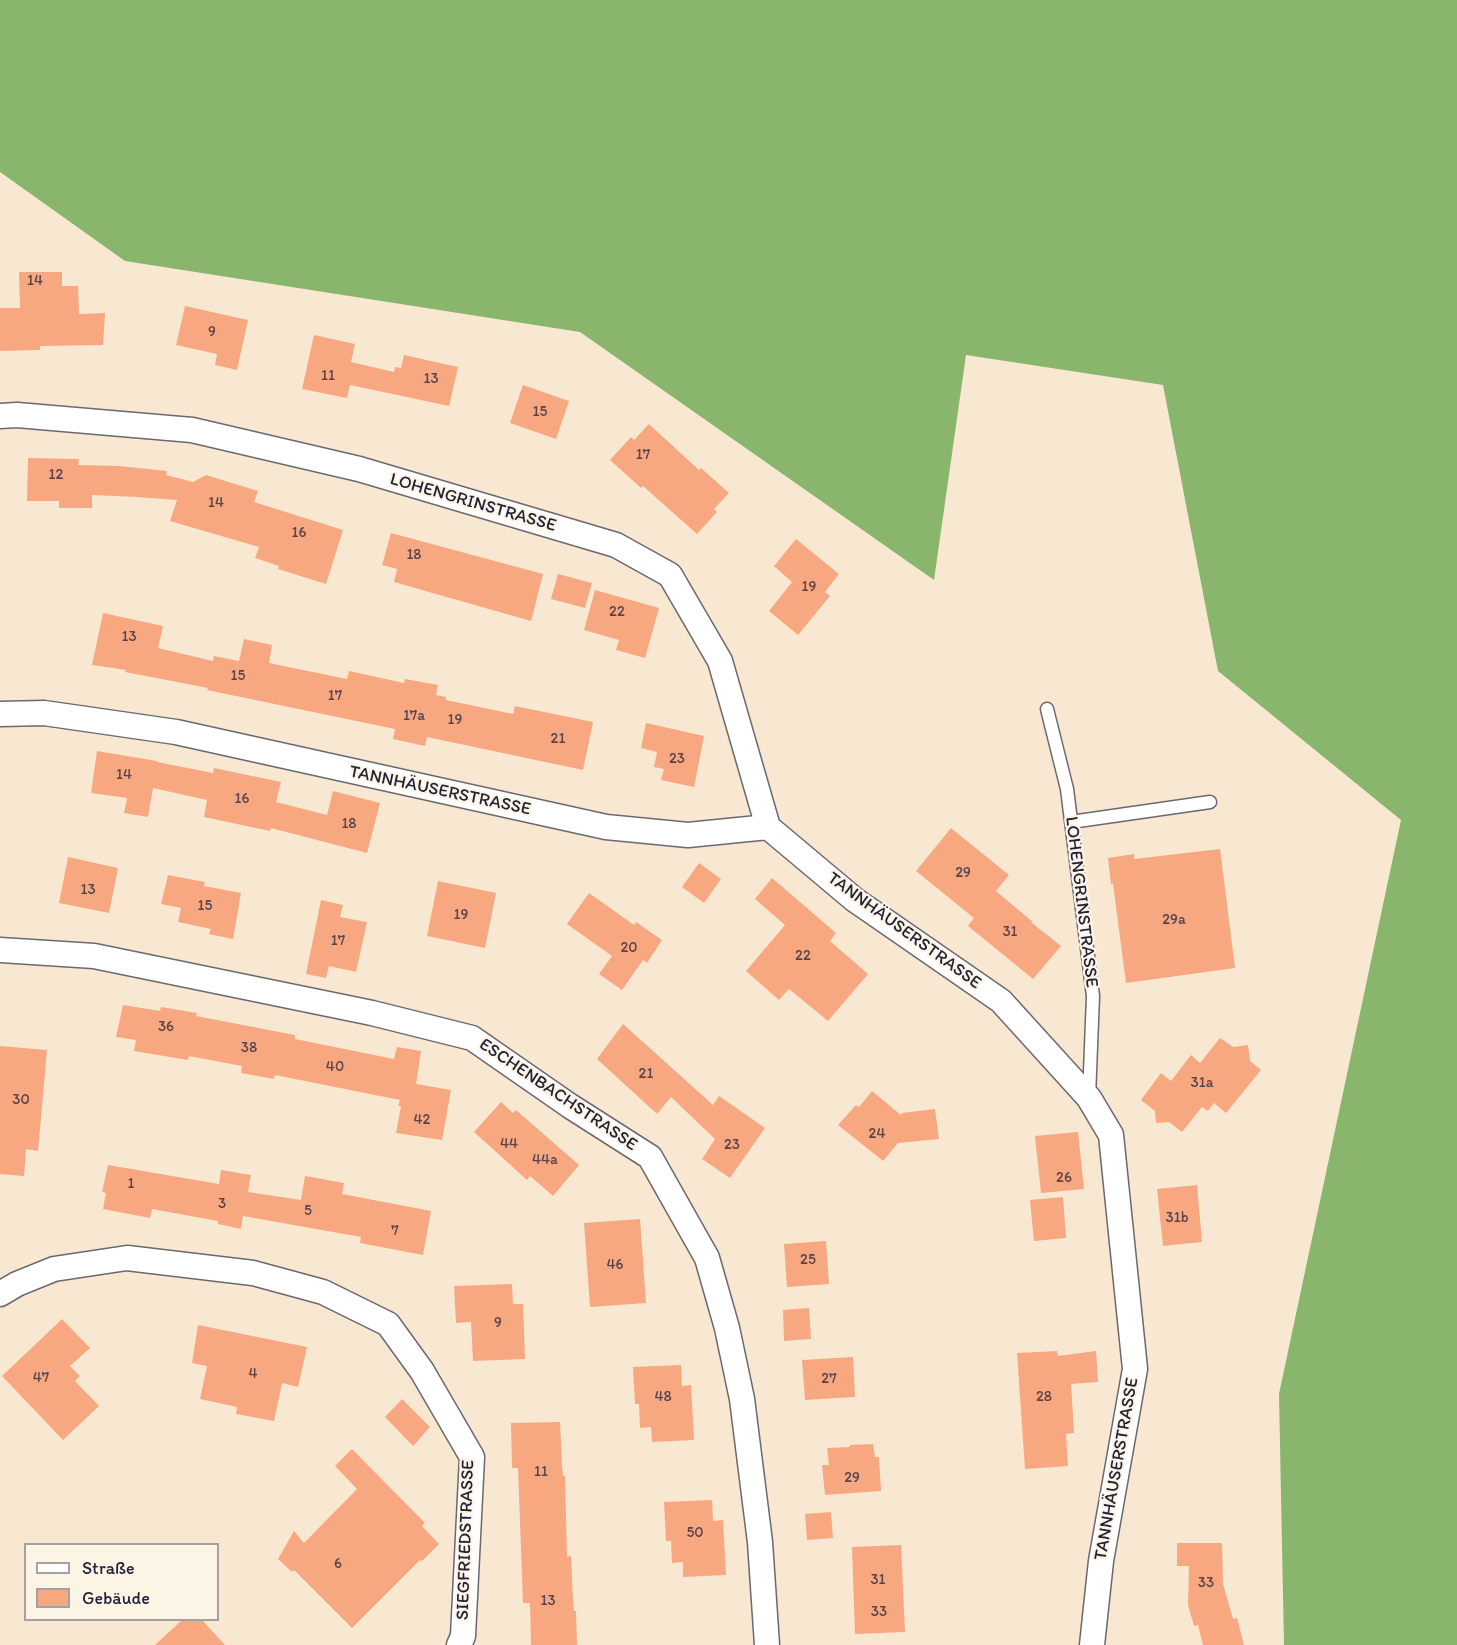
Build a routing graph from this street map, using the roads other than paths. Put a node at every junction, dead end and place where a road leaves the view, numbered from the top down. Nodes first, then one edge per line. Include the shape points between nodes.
1 (0, 416) edge
2 (1047, 709) dead end
3 (0, 714) edge
4 (1210, 802) dead end
5 (1071, 822) junction
6 (768, 827) junction
7 (0, 950) edge
8 (1089, 1098) junction
9 (0, 1294) edge
10 (459, 1645) edge
11 (767, 1645) edge
12 (1092, 1645) edge

1 - 6 street, LOHENGRINSTRASSE via 192,430 359,470 616,545 670,575 720,661
2 - 5 lane, LOHENGRINSTRASSE
3 - 6 street, TANNHÄUSERSTRASSE via 44,713 176,732 606,826 688,835
4 - 5 lane
5 - 8 lane, LOHENGRINSTRASSE via 1093,996
6 - 8 street, TANNHÄUSERSTRASSE via 855,900 1001,1001
7 - 11 street, ESCHENBACHSTRASSE via 94,956 372,1013 472,1038 650,1157 707,1258 727,1328 742,1399 758,1520
8 - 12 street, TANNHÄUSERSTRASSE via 1111,1135 1135,1369 1101,1561
9 - 10 street, SIEGFRIEDSTRASSE via 54,1269 127,1258 253,1273 323,1292 388,1324 422,1371 472,1457 463,1636

